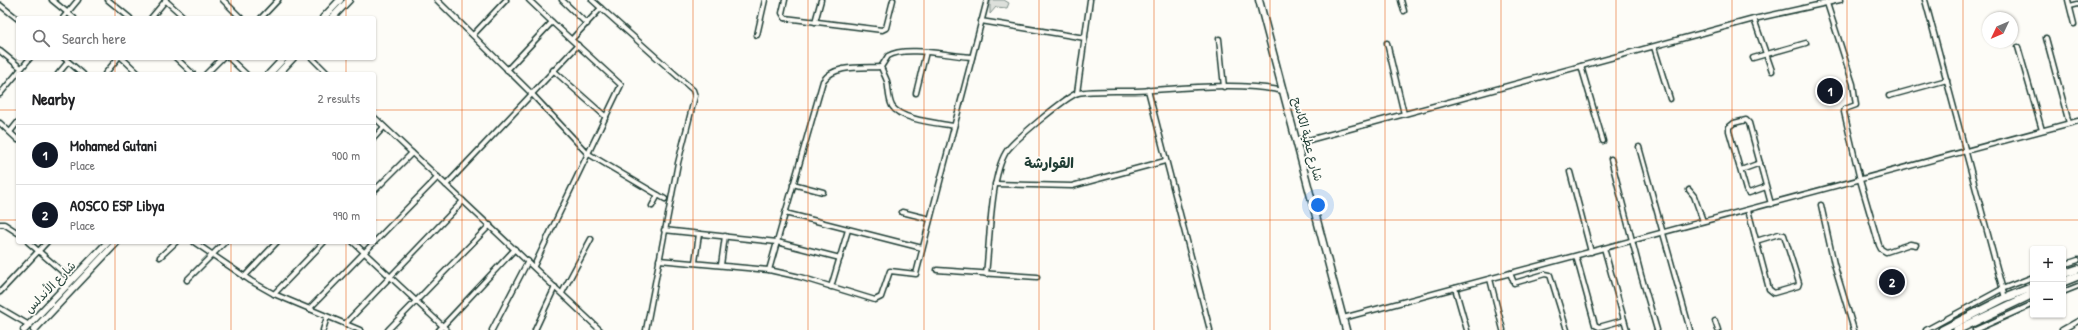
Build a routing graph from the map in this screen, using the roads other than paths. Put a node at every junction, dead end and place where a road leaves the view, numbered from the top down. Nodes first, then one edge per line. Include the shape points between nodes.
1 (52, 0) edge
2 (78, 0) edge
3 (108, 0) edge
4 (166, 0) edge
5 (223, 0) edge
6 (277, 0) edge
7 (349, 0) edge
8 (437, 0) edge
9 (506, 0) edge
10 (529, 0) edge
11 (562, 0) edge
12 (592, 0) edge
13 (765, 0) edge
14 (785, 0) edge
15 (821, 0) edge
16 (893, 0) edge
17 (987, 0) edge
18 (1090, 0) edge
19 (1259, 0) edge
20 (1402, 0) edge
21 (1840, 0) edge
22 (1925, 0) edge
23 (2068, 0) edge
24 (337, 1) edge
25 (1827, 2) edge
26 (0, 4) edge
27 (2078, 4) edge
28 (2070, 6) junction
29 (601, 8) junction
30 (1404, 11) dead end
31 (67, 12) junction
32 (64, 16) edge
33 (72, 16) edge
34 (128, 16) edge
35 (153, 16) edge
36 (183, 16) edge
37 (239, 16) edge
38 (263, 16) edge
39 (325, 16) edge
40 (334, 16) edge
41 (16, 17) edge
42 (1754, 19) junction
43 (981, 21) junction
44 (552, 22) junction
45 (815, 22) junction
46 (587, 24) junction
47 (2074, 24) dead end
48 (473, 35) junction
49 (757, 35) dead end
50 (1085, 38) junction
51 (2046, 38) dead end
52 (572, 39) junction
53 (1218, 39) dead end
54 (1388, 43) dead end
55 (1806, 43) dead end
56 (578, 45) junction
57 (1654, 47) junction
58 (2018, 47) dead end
59 (0, 51) edge
60 (926, 52) junction
61 (1766, 54) junction
62 (972, 57) junction
63 (1754, 58) dead end
64 (28, 60) edge
65 (116, 60) edge
66 (124, 60) edge
67 (178, 60) edge
68 (220, 60) edge
69 (231, 60) edge
70 (282, 60) edge
71 (291, 60) edge
72 (314, 60) edge
73 (68, 62) joint
74 (1581, 66) junction
75 (881, 67) junction
76 (21, 68) junction
77 (508, 70) junction
78 (553, 70) junction
79 (1772, 71) dead end
80 (18, 72) edge
81 (60, 72) edge
82 (80, 72) edge
83 (107, 72) edge
84 (137, 72) edge
85 (191, 72) edge
86 (208, 72) edge
87 (244, 72) edge
88 (271, 72) edge
89 (280, 72) edge
90 (326, 72) edge
91 (16, 74) edge
92 (1946, 80) junction
93 (1224, 87) junction
94 (1148, 90) junction
95 (1283, 91) junction
96 (531, 93) junction
97 (916, 93) dead end
98 (1077, 93) junction
99 (0, 94) edge
100 (1889, 96) dead end
101 (1670, 99) dead end
102 (1404, 114) junction
103 (606, 117) junction
104 (376, 119) edge
105 (2078, 121) edge
106 (0, 123) edge
107 (2069, 123) junction
108 (16, 124) edge
109 (954, 126) junction
110 (384, 127) junction
111 (2042, 130) junction
112 (10, 132) junction
113 (376, 136) edge
114 (16, 138) edge
115 (1603, 142) dead end
116 (1298, 143) junction
117 (1639, 147) dead end
118 (1966, 152) junction
119 (412, 153) junction
120 (587, 153) junction
121 (1611, 159) dead end
122 (1165, 160) junction
123 (1760, 163) junction
124 (1740, 170) junction
125 (1570, 172) dead end
126 (438, 177) junction
127 (1860, 180) junction
128 (793, 184) junction
129 (995, 184) junction
130 (446, 185) junction
131 (1766, 187) junction
132 (376, 189) edge
133 (1689, 190) dead end
134 (823, 192) dead end
135 (658, 195) junction
136 (665, 199) dead end
137 (463, 201) junction
138 (1770, 204) junction
139 (1821, 205) dead end
140 (652, 206) dead end
141 (1748, 210) junction
142 (902, 212) dead end
143 (785, 213) junction
144 (930, 219) junction
145 (1703, 221) junction
146 (0, 224) edge
147 (490, 225) junction
148 (664, 230) junction
149 (848, 230) junction
150 (16, 232) edge
151 (1663, 232) junction
152 (699, 234) junction
153 (725, 236) junction
154 (591, 239) dead end
155 (376, 240) edge
156 (1633, 241) junction
157 (1756, 241) junction
158 (777, 242) junction
159 (30, 244) edge
160 (45, 244) edge
161 (106, 244) edge
162 (115, 244) edge
163 (174, 244) edge
164 (197, 244) edge
165 (223, 244) edge
166 (275, 244) edge
167 (322, 244) edge
168 (355, 244) edge
169 (372, 244) edge
170 (1916, 245) dead end
171 (922, 248) junction
172 (1604, 248) junction
173 (515, 249) junction
174 (38, 251) junction
175 (364, 252) junction
176 (1591, 252) junction
177 (213, 255) junction
178 (1576, 256) junction
179 (160, 257) dead end
180 (840, 258) junction
181 (659, 260) junction
182 (2078, 260) edge
183 (528, 261) junction
184 (695, 262) junction
185 (2066, 264) edge
186 (721, 265) junction
187 (534, 266) junction
188 (2078, 269) edge
189 (769, 270) junction
190 (937, 270) dead end
191 (1510, 273) junction
192 (2066, 273) edge
193 (986, 274) junction
194 (2078, 276) edge
195 (244, 277) junction
196 (390, 277) junction
197 (1037, 277) dead end
198 (2030, 278) edge
199 (1490, 279) junction
200 (72, 280) junction
201 (186, 280) dead end
202 (2066, 281) edge
203 (2078, 286) edge
204 (555, 287) junction
205 (831, 287) junction
206 (1455, 288) junction
207 (2002, 288) junction
208 (2030, 288) edge
209 (2066, 291) edge
210 (0, 292) edge
211 (562, 293) junction
212 (274, 294) junction
213 (2030, 295) edge
214 (2005, 298) junction
215 (417, 302) junction
216 (2030, 305) edge
217 (0, 308) edge
218 (309, 309) junction
219 (327, 317) junction
220 (1343, 318) junction
221 (1624, 320) junction
222 (1715, 321) dead end
223 (2078, 321) edge
224 (1938, 323) junction
225 (346, 324) junction
226 (443, 326) junction
227 (31, 328) edge
228 (24, 330) edge
229 (323, 330) edge
230 (360, 330) edge
231 (388, 330) edge
232 (439, 330) edge
233 (447, 330) edge
234 (492, 330) edge
235 (535, 330) edge
236 (600, 330) edge
237 (646, 330) edge
238 (1210, 330) edge
239 (1346, 330) edge
240 (1467, 330) edge
241 (1503, 330) edge
242 (1567, 330) edge
243 (1627, 330) edge
244 (1657, 330) edge
245 (1690, 330) edge
246 (1718, 330) edge
247 (1854, 330) edge
248 (1926, 330) edge
249 (1942, 330) edge
250 (1957, 330) edge
251 (1975, 330) edge
252 (2062, 330) edge

1 - 31 street
2 - 31 street
3 - 34 street
4 - 35 street
4 - 36 street
5 - 37 street
6 - 38 street
7 - 40 street
8 - 48 street
9 - 48 street
10 - 44 street
11 - 46 street
12 - 29 street
13 - 49 street
14 - 45 street via 783,17
15 - 45 street
16 - 45 street via 884,30
17 - 43 street
18 - 50 street
19 - 95 street, شارع عطية الكاسح
20 - 30 street
21 - 25 street
22 - 92 street
23 - 28 street
24 - 39 street
25 - 42 street
25 - 127 street via 1853,84 1856,105 1845,109 1844,112
26 - 41 street
27 - 28 street
28 - 47 street
29 - 46 street
29 - 148 street via 693,90 695,96
31 - 32 street
31 - 33 street
42 - 57 street
42 - 61 street
43 - 50 street
43 - 62 street
44 - 52 street
44 - 77 street
46 - 52 street
48 - 77 street
50 - 98 street
51 - 107 street
52 - 56 street
53 - 93 street
54 - 102 street
55 - 61 street
56 - 78 street
56 - 103 street via 621,85
57 - 74 street
57 - 101 street
58 - 111 street
59 - 76 street
60 - 62 street
60 - 75 street via 893,52
60 - 97 street
61 - 63 street
61 - 79 street
62 - 109 street
64 - 76 street
65 - 83 street
66 - 84 street
67 - 85 street
68 - 86 street
69 - 87 street
70 - 88 street
71 - 89 street
72 - 90 street
73 - 81 street
73 - 82 street
74 - 102 street
74 - 115 street
75 - 109 street via 889,98 897,112 908,117
75 - 128 street via 840,69 825,78
76 - 80 street
77 - 96 street
78 - 96 street
78 - 103 street
91 - 99 street
92 - 100 street
92 - 118 street
93 - 94 street
93 - 95 street via 1264,87
94 - 98 street
94 - 122 street
95 - 116 street, شارع عطية الكاسح
96 - 120 street
96 - 130 street
98 - 129 street via 1037,122 1010,146 1000,164
102 - 116 street
103 - 120 street
104 - 110 street
105 - 107 street
106 - 112 street
107 - 111 street
108 - 112 street
109 - 144 street
110 - 113 street
110 - 119 street
111 - 118 street
112 - 114 street
116 - 220 street, شارع عطية الكاسح
117 - 151 street
118 - 127 street
118 - 207 street
119 - 126 street
119 - 132 street
120 - 135 street
120 - 187 street
121 - 156 street
122 - 129 street via 1072,186
122 - 238 street
123 - 124 street
123 - 124 street via 1748,121 1734,123 1729,130
123 - 131 street
124 - 131 street via 1748,192
125 - 176 street
126 - 130 street
126 - 155 street
127 - 138 street
127 - 170 street via 1881,249 1886,252 1910,244
128 - 134 street
128 - 143 street
129 - 193 street
130 - 137 street
131 - 138 street
133 - 145 street via 1694,196
135 - 136 street
135 - 140 street
137 - 147 street
137 - 196 street
138 - 141 street
139 - 247 street via 1834,264
141 - 145 street
141 - 157 street
142 - 144 street
143 - 149 street
143 - 158 street
144 - 171 street
145 - 151 street
146 - 150 street
147 - 173 street
147 - 215 street
148 - 152 street
148 - 181 street
149 - 171 street
149 - 180 street
151 - 156 street
151 - 245 street
152 - 153 street
152 - 184 street
153 - 158 street
153 - 186 street
154 - 211 street
156 - 172 street
156 - 244 street
157 - 157 street via 1772,292 1798,286 1784,235 1779,234
158 - 180 street
158 - 189 street
159 - 174 street
160 - 174 street
161 - 200 street, شارع الأندلس
162 - 227 street, شارع الأندلس
163 - 179 street
164 - 177 street
165 - 177 street
166 - 195 street
167 - 212 street
168 - 175 street
169 - 175 street
171 - 205 street via 916,274 890,271 879,299
172 - 176 street
172 - 221 street
173 - 183 street
173 - 226 street
174 - 200 street
174 - 210 street
175 - 196 street
175 - 218 street
176 - 178 street
177 - 195 street
177 - 201 street
178 - 191 street
178 - 221 street via 1595,325 1599,327
180 - 205 street
181 - 184 street
181 - 237 street
182 - 185 street
183 - 187 street
183 - 234 street
184 - 186 street
186 - 189 street
187 - 204 street
188 - 192 highway
189 - 205 street
190 - 193 street
191 - 199 street
191 - 242 street via 1513,282 1516,283 1545,274 1550,275
193 - 197 street
194 - 202 highway
195 - 212 street
196 - 215 street
196 - 225 street
198 - 207 street
199 - 206 street
199 - 241 street
200 - 227 street, شارع الأندلس
203 - 209 street
204 - 211 street
204 - 235 street
206 - 220 street
206 - 240 street
207 - 214 street
207 - 224 street
208 - 214 highway
211 - 236 street
212 - 218 street
213 - 250 highway
214 - 249 highway
215 - 226 street
215 - 231 street
216 - 251 street
217 - 227 street
218 - 219 street
219 - 225 street
219 - 229 street
220 - 239 street, شارع عطية الكاسح
221 - 243 street
222 - 246 street
223 - 252 street
224 - 248 street
224 - 249 street
225 - 230 street
226 - 232 street
226 - 233 street
227 - 228 street, شارع الأندلس

